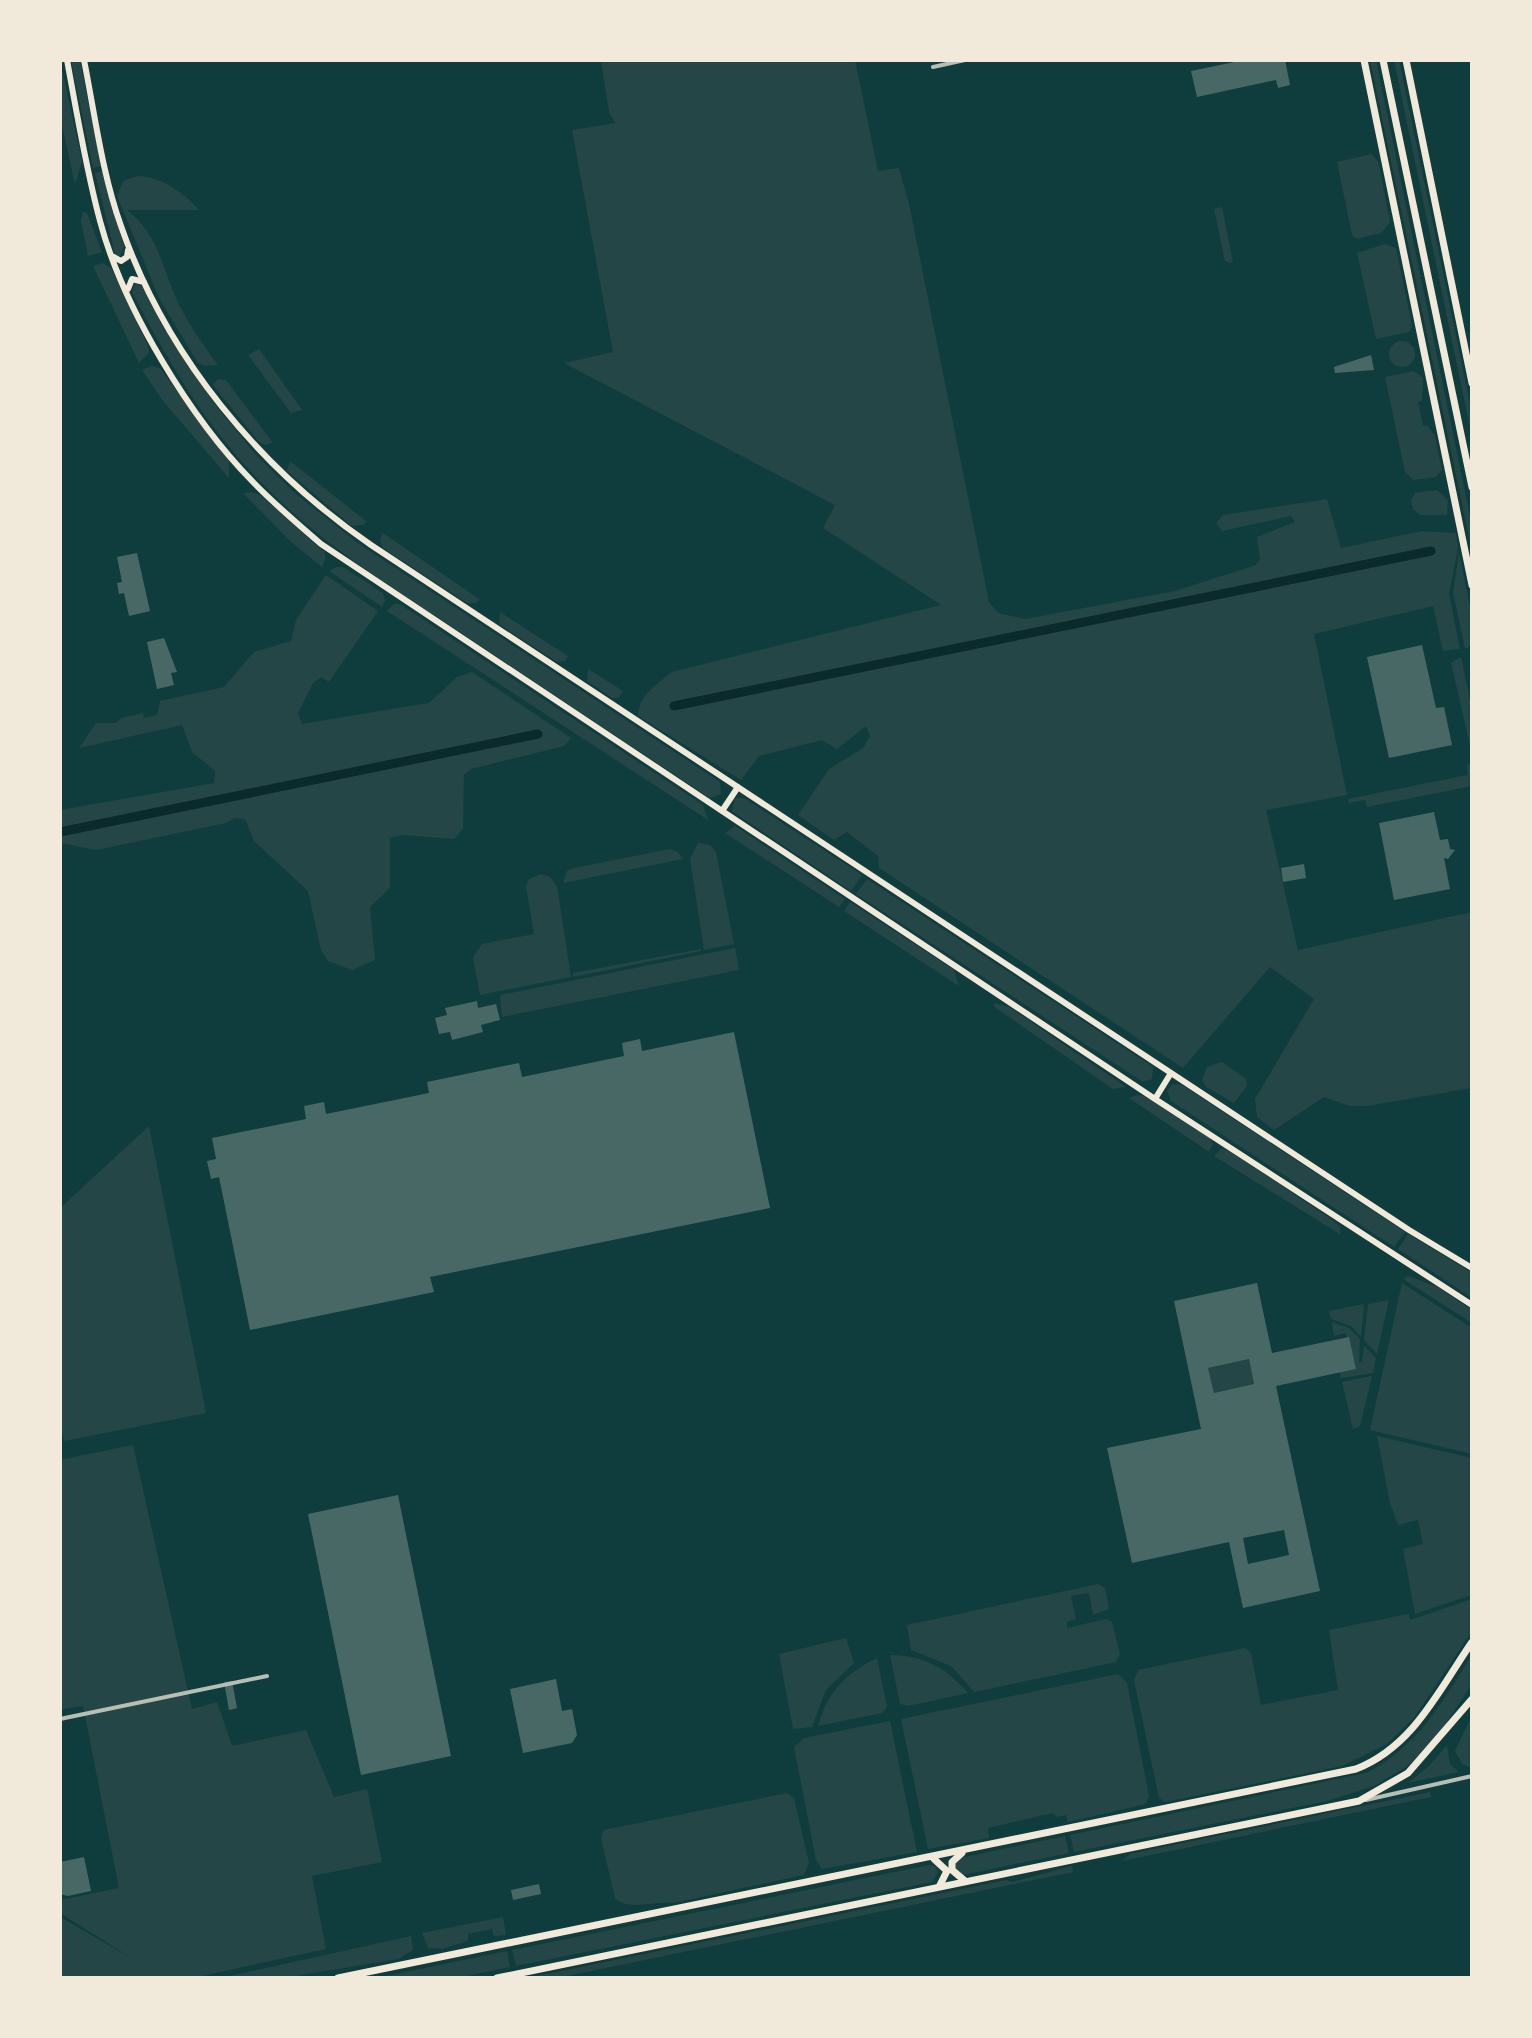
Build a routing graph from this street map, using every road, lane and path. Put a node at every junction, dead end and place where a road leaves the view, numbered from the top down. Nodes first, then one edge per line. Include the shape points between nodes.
1 (67, 60) edge
2 (84, 60) edge
3 (965, 60) edge
4 (1364, 60) edge
5 (1383, 60) edge
6 (1406, 60) edge
7 (933, 67) dead end
8 (127, 243) junction
9 (110, 254) junction
10 (147, 285) junction
11 (128, 294) junction
12 (1472, 383) edge
13 (1472, 487) edge
14 (1472, 585) edge
15 (738, 787) junction
16 (722, 811) junction
17 (1171, 1073) junction
18 (1155, 1099) junction
19 (1472, 1268) edge
20 (1472, 1305) edge
21 (1472, 1642) edge
22 (267, 1676) dead end
23 (1472, 1699) edge
24 (60, 1719) edge
25 (1472, 1776) edge
26 (1359, 1801) junction
27 (964, 1851) junction
28 (932, 1858) junction
29 (966, 1882) junction
30 (939, 1887) junction
31 (338, 1978) edge
32 (497, 1978) edge

1 - 9 main road
2 - 8 main road
3 - 7 street
4 - 14 main road
5 - 13 main road
6 - 12 main road
8 - 9 main road via 125,259
8 - 10 main road
9 - 11 main road
10 - 11 main road via 132,279
10 - 15 main road via 205,383 272,466 303,494 371,545
11 - 16 main road via 193,408 252,482 321,544
15 - 16 main road
15 - 17 main road
16 - 18 main road
17 - 18 main road
17 - 19 main road
18 - 20 main road
21 - 27 main road via 1416,1726 1378,1761 1334,1775
22 - 24 street
23 - 26 main road via 1408,1773
25 - 26 street
26 - 29 main road
27 - 28 main road
27 - 29 main road via 952,1862 952,1870
28 - 30 main road via 947,1871
28 - 31 main road
29 - 30 main road
30 - 32 main road

